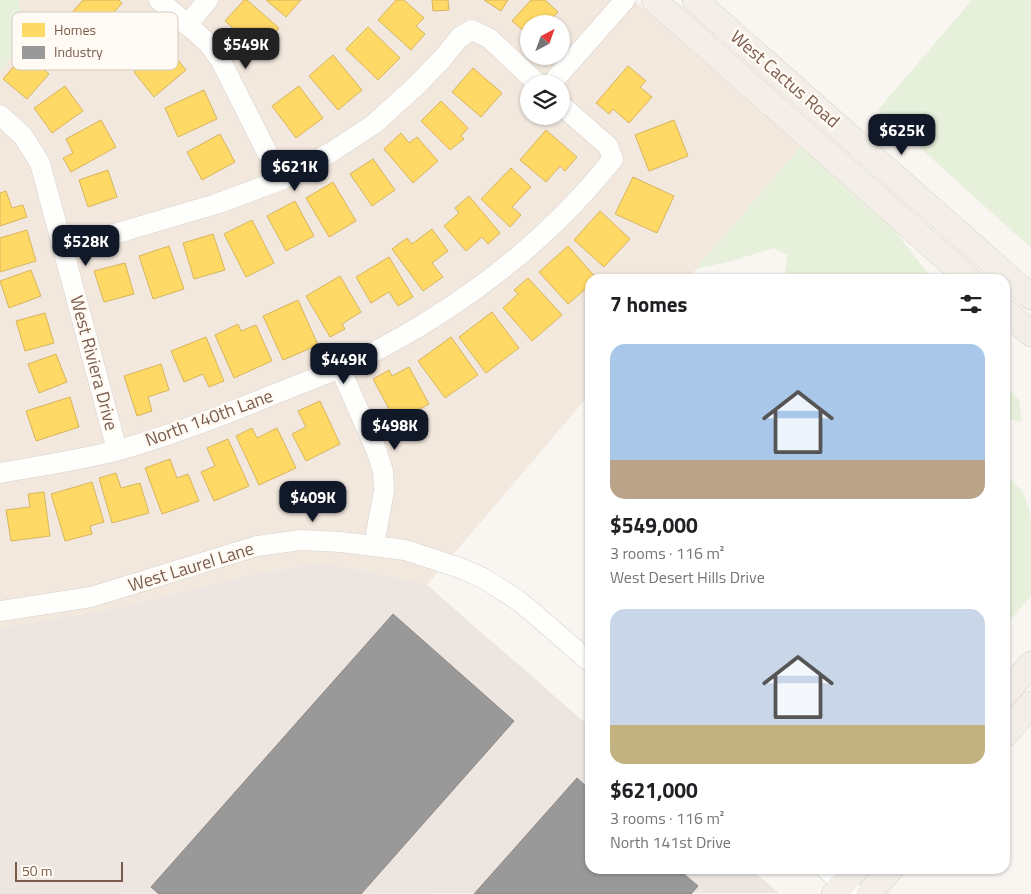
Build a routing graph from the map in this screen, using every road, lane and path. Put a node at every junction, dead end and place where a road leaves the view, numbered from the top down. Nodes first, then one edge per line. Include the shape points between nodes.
1 (158, 0) edge
2 (208, 0) edge
3 (625, 0) edge
4 (654, 0) edge
5 (695, 0) edge
6 (172, 12) edge
7 (178, 17) edge
8 (187, 24) junction
9 (528, 75) edge
10 (559, 75) edge
11 (570, 113) edge
12 (0, 115) edge
13 (281, 180) junction
14 (63, 249) junction
15 (963, 274) edge
16 (1005, 274) edge
17 (1010, 278) edge
18 (1031, 297) edge
19 (1010, 315) edge
20 (1031, 334) edge
21 (340, 368) junction
22 (117, 450) junction
23 (0, 473) edge
24 (374, 545) junction
25 (0, 611) edge
26 (585, 658) edge
27 (1031, 664) edge
28 (1010, 688) edge
29 (1031, 704) edge
30 (1010, 729) edge
31 (887, 874) edge
32 (869, 894) edge

1 - 6 street
2 - 8 street
3 - 10 street
4 - 15 main road, West Cactus Road
5 - 16 main road, West Cactus Road
7 - 8 street
8 - 13 street via 208,43 221,61
9 - 13 street via 488,38 472,30 460,37 442,59 374,124
11 - 21 street, North 140th Lane via 608,146 613,159 548,231 498,273 416,328
12 - 14 street, West Riviera Drive via 22,136 40,163
13 - 14 street via 216,204
14 - 22 street, West Riviera Drive
17 - 18 main road, West Cactus Road
19 - 20 main road
21 - 22 street, North 140th Lane via 215,419
21 - 24 street via 383,471 384,491
22 - 23 street, North 140th Lane
24 - 25 street, West Laurel Lane via 301,540 257,546 91,596
24 - 26 street, West Laurel Lane via 405,550 483,578 516,599
27 - 28 main road
29 - 30 main road
31 - 32 main road

